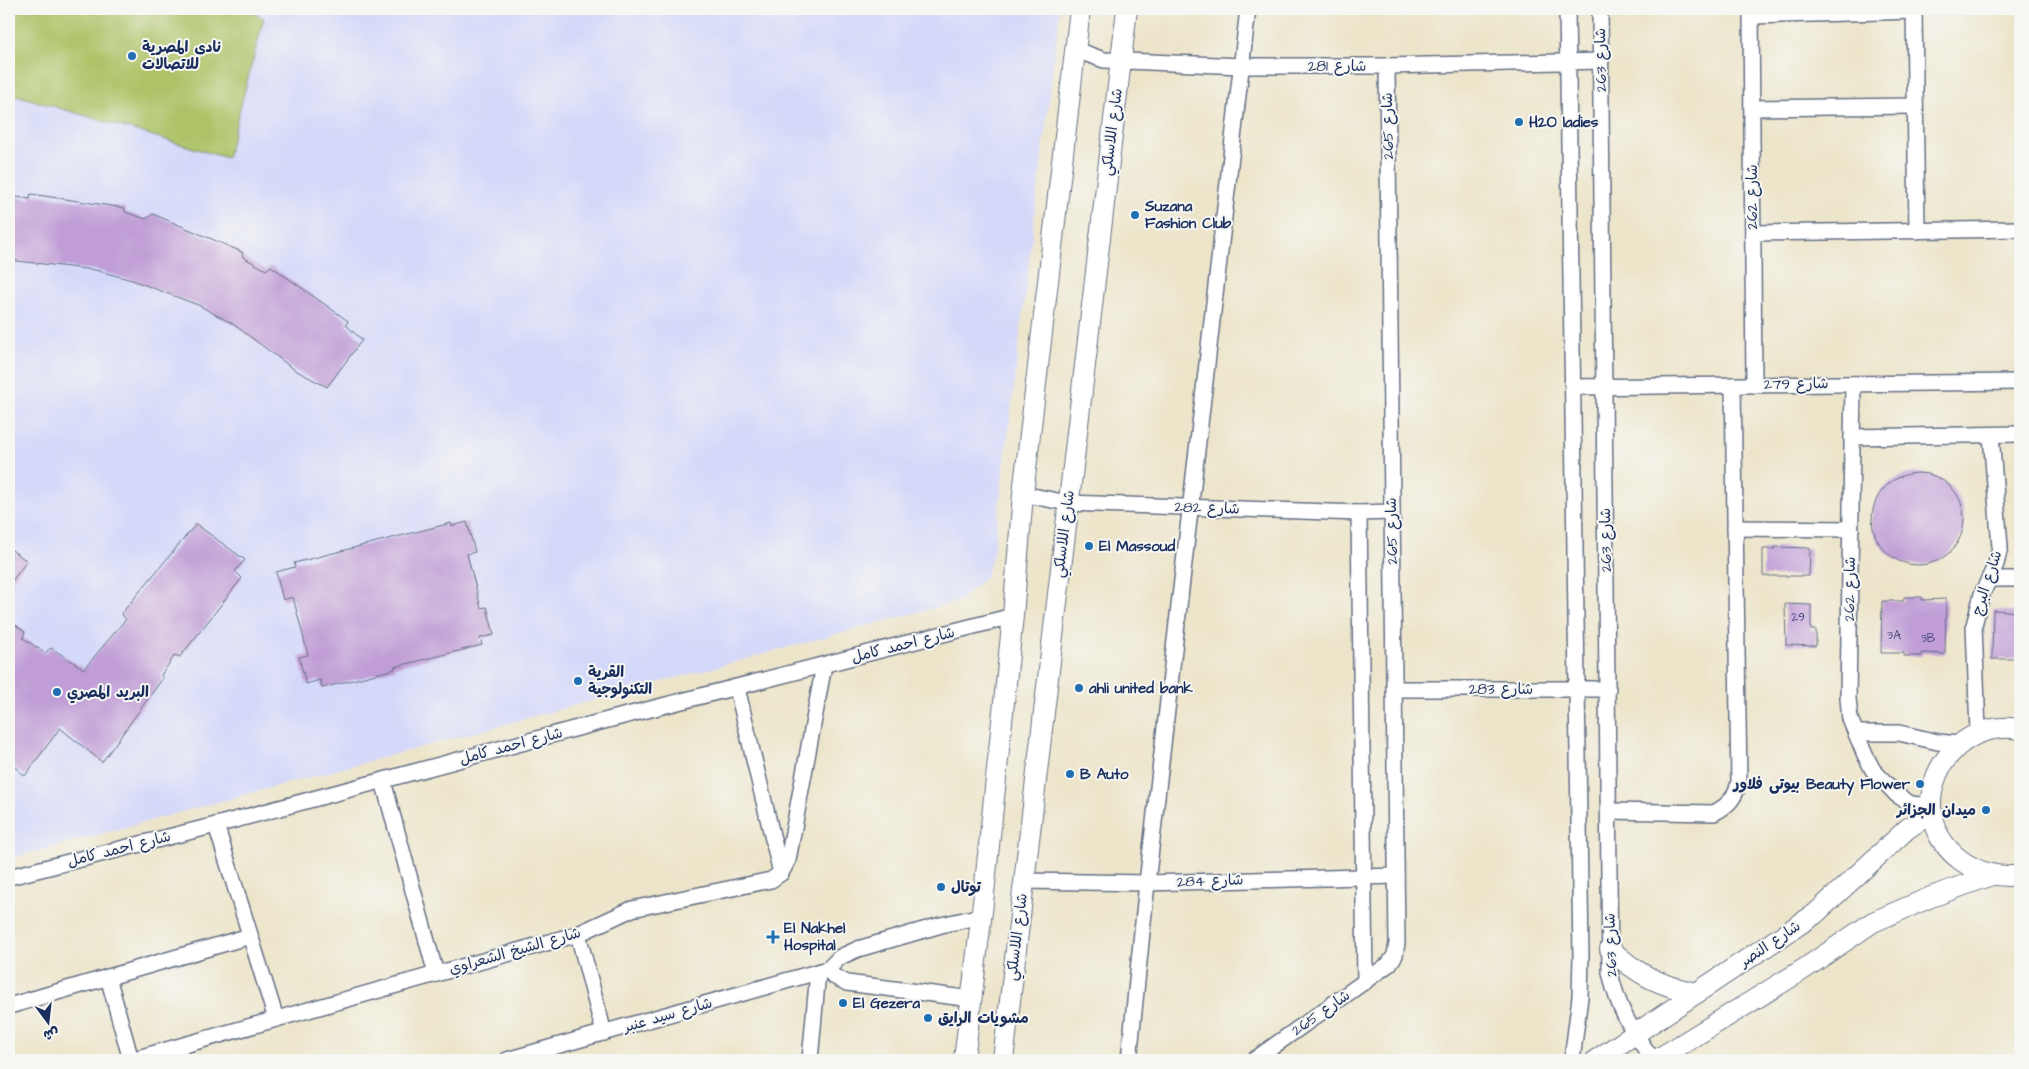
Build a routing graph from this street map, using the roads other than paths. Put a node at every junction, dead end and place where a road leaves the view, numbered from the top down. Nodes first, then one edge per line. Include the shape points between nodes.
1 (1080, 9) edge
2 (1127, 9) edge
3 (1248, 9) edge
4 (1567, 9) edge
5 (1600, 9) edge
6 (1914, 10) edge
7 (1751, 13) edge
8 (1076, 50) junction
9 (1601, 61) junction
10 (1120, 62) junction
11 (1568, 62) junction
12 (1241, 66) junction
13 (1388, 66) junction
14 (1915, 106) junction
15 (1752, 108) junction
16 (2020, 229) edge
17 (1916, 231) junction
18 (1753, 233) junction
19 (2020, 382) edge
20 (1854, 384) junction
21 (1733, 385) junction
22 (1754, 385) junction
23 (1573, 387) junction
24 (1604, 387) junction
25 (2020, 434) edge
26 (1992, 435) junction
27 (1852, 438) junction
28 (1023, 494) junction
29 (1067, 503) junction
30 (1190, 508) junction
31 (1392, 512) junction
32 (1359, 513) junction
33 (1735, 528) junction
34 (1851, 529) junction
35 (1988, 579) junction
36 (2020, 580) edge
37 (1013, 616) junction
38 (824, 665) junction
39 (736, 688) junction
40 (1394, 689) junction
41 (1577, 689) junction
42 (1608, 690) junction
43 (2017, 728) edge
44 (1978, 732) junction
45 (1857, 733) junction
46 (1959, 744) junction
47 (383, 781) junction
48 (1931, 809) junction
49 (1609, 811) junction
50 (216, 825) junction
51 (781, 873) junction
52 (1396, 876) junction
53 (9, 877) edge
54 (1363, 877) junction
55 (2011, 878) edge
56 (1023, 881) junction
57 (1147, 883) junction
58 (982, 916) junction
59 (578, 934) junction
60 (250, 936) junction
61 (1610, 949) junction
62 (823, 970) junction
63 (436, 974) junction
64 (108, 977) junction
65 (1364, 982) junction
66 (1697, 993) junction
67 (972, 999) junction
68 (9, 1006) edge
69 (276, 1019) junction
70 (604, 1032) junction
71 (1635, 1034) junction
72 (131, 1060) edge
73 (507, 1060) edge
74 (810, 1060) edge
75 (964, 1060) edge
76 (1003, 1060) edge
77 (1129, 1060) edge
78 (1254, 1060) edge
79 (1572, 1060) edge
80 (1596, 1060) edge
81 (1655, 1060) edge

1 - 8 main road
2 - 10 main road, شارع اللاسلكي
3 - 12 street
4 - 11 street, شارع 263
5 - 9 street, شارع 263
6 - 7 street
6 - 14 street
7 - 15 street, شارع 262
8 - 10 street, شارع 281
8 - 28 main road
9 - 11 street, شارع 281
9 - 24 street, شارع 263
10 - 12 street, شارع 281
10 - 29 main road, شارع اللاسلكي
11 - 13 street, شارع 281
11 - 23 street, شارع 263
12 - 13 street, شارع 281
12 - 30 street
13 - 31 street, شارع 265
14 - 15 street
14 - 17 street
15 - 18 street, شارع 262
16 - 17 street
17 - 18 street
18 - 22 street, شارع 262
19 - 20 street, شارع 279
20 - 22 street, شارع 279
20 - 27 street, شارع 262
21 - 22 street, شارع 279
21 - 24 street, شارع 279
21 - 33 street
23 - 24 street, شارع 279
23 - 41 street, شارع 263
24 - 42 street, شارع 263
25 - 26 street
26 - 27 street
26 - 35 street, شارع البرج via 2000,547
27 - 34 street, شارع 262
28 - 29 street, شارع 282
28 - 37 main road
29 - 30 street, شارع 282
29 - 56 main road, شارع اللاسلكي
30 - 32 street, شارع 282
30 - 57 street
31 - 32 street, شارع 282
31 - 40 street, شارع 265
32 - 54 street, شارع 265
33 - 34 street
33 - 49 street via 1739,782 1736,795 1727,806 1714,813
34 - 45 street, شارع 262 via 1848,698 1850,719
35 - 36 street
35 - 44 street, شارع البرج via 1974,625
37 - 38 street, شارع احمد كامل
37 - 58 main road
38 - 39 street, شارع احمد كامل
38 - 51 street via 788,860
39 - 47 street, شارع احمد كامل
39 - 51 street
40 - 41 street, شارع 283
40 - 52 street, شارع 265
41 - 42 street, شارع 283
41 - 79 street, شارع 263 via 1581,956 1580,997
42 - 49 street, شارع 263
43 - 44 main road
44 - 46 main road
45 - 46 street via 1899,733
45 - 48 street, شارع 262 via 1865,755 1884,783 1911,804
46 - 48 main road via 1943,761 1934,783
47 - 50 street, شارع احمد كامل
47 - 63 street
48 - 55 main road via 1938,834 1951,853 1970,868
48 - 66 main road, شارع النصر via 1815,914
49 - 61 street, شارع 263
50 - 53 street, شارع احمد كامل
50 - 60 street
51 - 59 street, شارع الشيخ الشعراوي via 771,880 632,909
52 - 54 street, شارع 284
52 - 65 street, شارع 265 via 1395,955 1389,964
54 - 57 street, شارع 284
54 - 65 street, شارع 265
55 - 81 main road via 1931,898 1873,922 1804,969
56 - 57 street, شارع 284
56 - 76 main road, شارع اللاسلكي
57 - 77 street
58 - 62 street, شارع سيد عنبر via 858,949 840,956
58 - 67 main road
59 - 63 street, شارع الشيخ الشعراوي
59 - 70 street
60 - 64 street
60 - 69 street
61 - 66 main road via 1650,980
61 - 71 street, شارع 263 via 1610,972 1615,994
62 - 67 street via 848,983
62 - 70 street, شارع سيد عنبر
62 - 74 street
63 - 69 street, شارع الشيخ الشعراوي
64 - 68 street
64 - 72 street
65 - 78 street, شارع 265
66 - 71 main road, شارع النصر
67 - 75 main road
69 - 72 street, شارع الشيخ الشعراوي
70 - 73 street, شارع سيد عنبر
71 - 80 main road, شارع النصر
71 - 81 street, شارع 263

